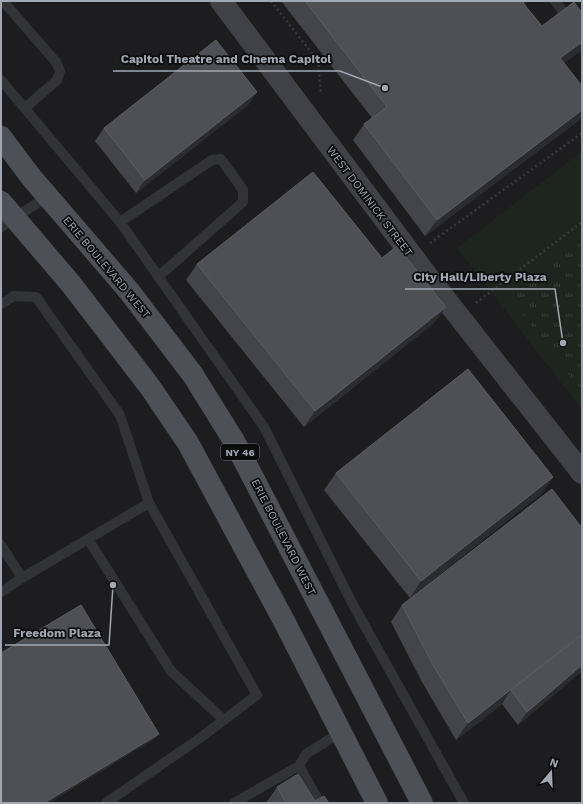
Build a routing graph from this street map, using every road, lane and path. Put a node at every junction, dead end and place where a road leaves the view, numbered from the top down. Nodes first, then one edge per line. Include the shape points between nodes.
1 (3, 1) edge
2 (221, 1) edge
3 (271, 1) edge
4 (555, 1) edge
5 (582, 36) edge
6 (1, 80) edge
7 (323, 98) dead end
8 (25, 108) junction
9 (582, 133) edge
10 (1, 137) edge
11 (48, 196) junction
12 (5, 216) edge
13 (120, 222) junction
14 (582, 222) edge
15 (412, 256) junction
16 (158, 277) junction
17 (1, 304) edge
18 (458, 316) junction
19 (582, 473) edge
20 (149, 503) junction
21 (88, 539) junction
22 (1, 545) edge
23 (22, 578) junction
24 (1, 592) edge
25 (224, 720) junction
26 (341, 732) junction
27 (299, 766) junction
28 (106, 803) edge
29 (234, 803) edge
30 (320, 803) edge
31 (377, 803) edge
32 (422, 803) edge
33 (464, 803) edge

1 - 8 lane via 56,62 60,71 57,80
2 - 15 street, WEST DOMINICK STREET
3 - 7 path via 318,61 320,92
4 - 5 lane
6 - 8 lane
8 - 13 lane
9 - 15 path
10 - 11 main road, ERIE BOULEVARD WEST / NY 46
11 - 12 lane
11 - 32 main road, ERIE BOULEVARD WEST / NY 46 via 129,291 192,375 234,441
12 - 26 main road via 76,290 150,387 188,443 281,614
13 - 16 lane
13 - 16 lane via 212,160 221,159 243,190 243,202
14 - 18 path
15 - 18 street, WEST DOMINICK STREET
16 - 33 lane via 264,427 352,603
17 - 20 lane via 14,296 36,297 120,415
18 - 19 street, WEST DOMINICK STREET
20 - 21 lane
20 - 25 lane via 257,695
21 - 23 lane
21 - 25 lane via 171,671
22 - 23 lane
23 - 24 lane
25 - 28 lane
26 - 27 lane via 306,754
26 - 31 main road
27 - 29 lane
27 - 30 lane

